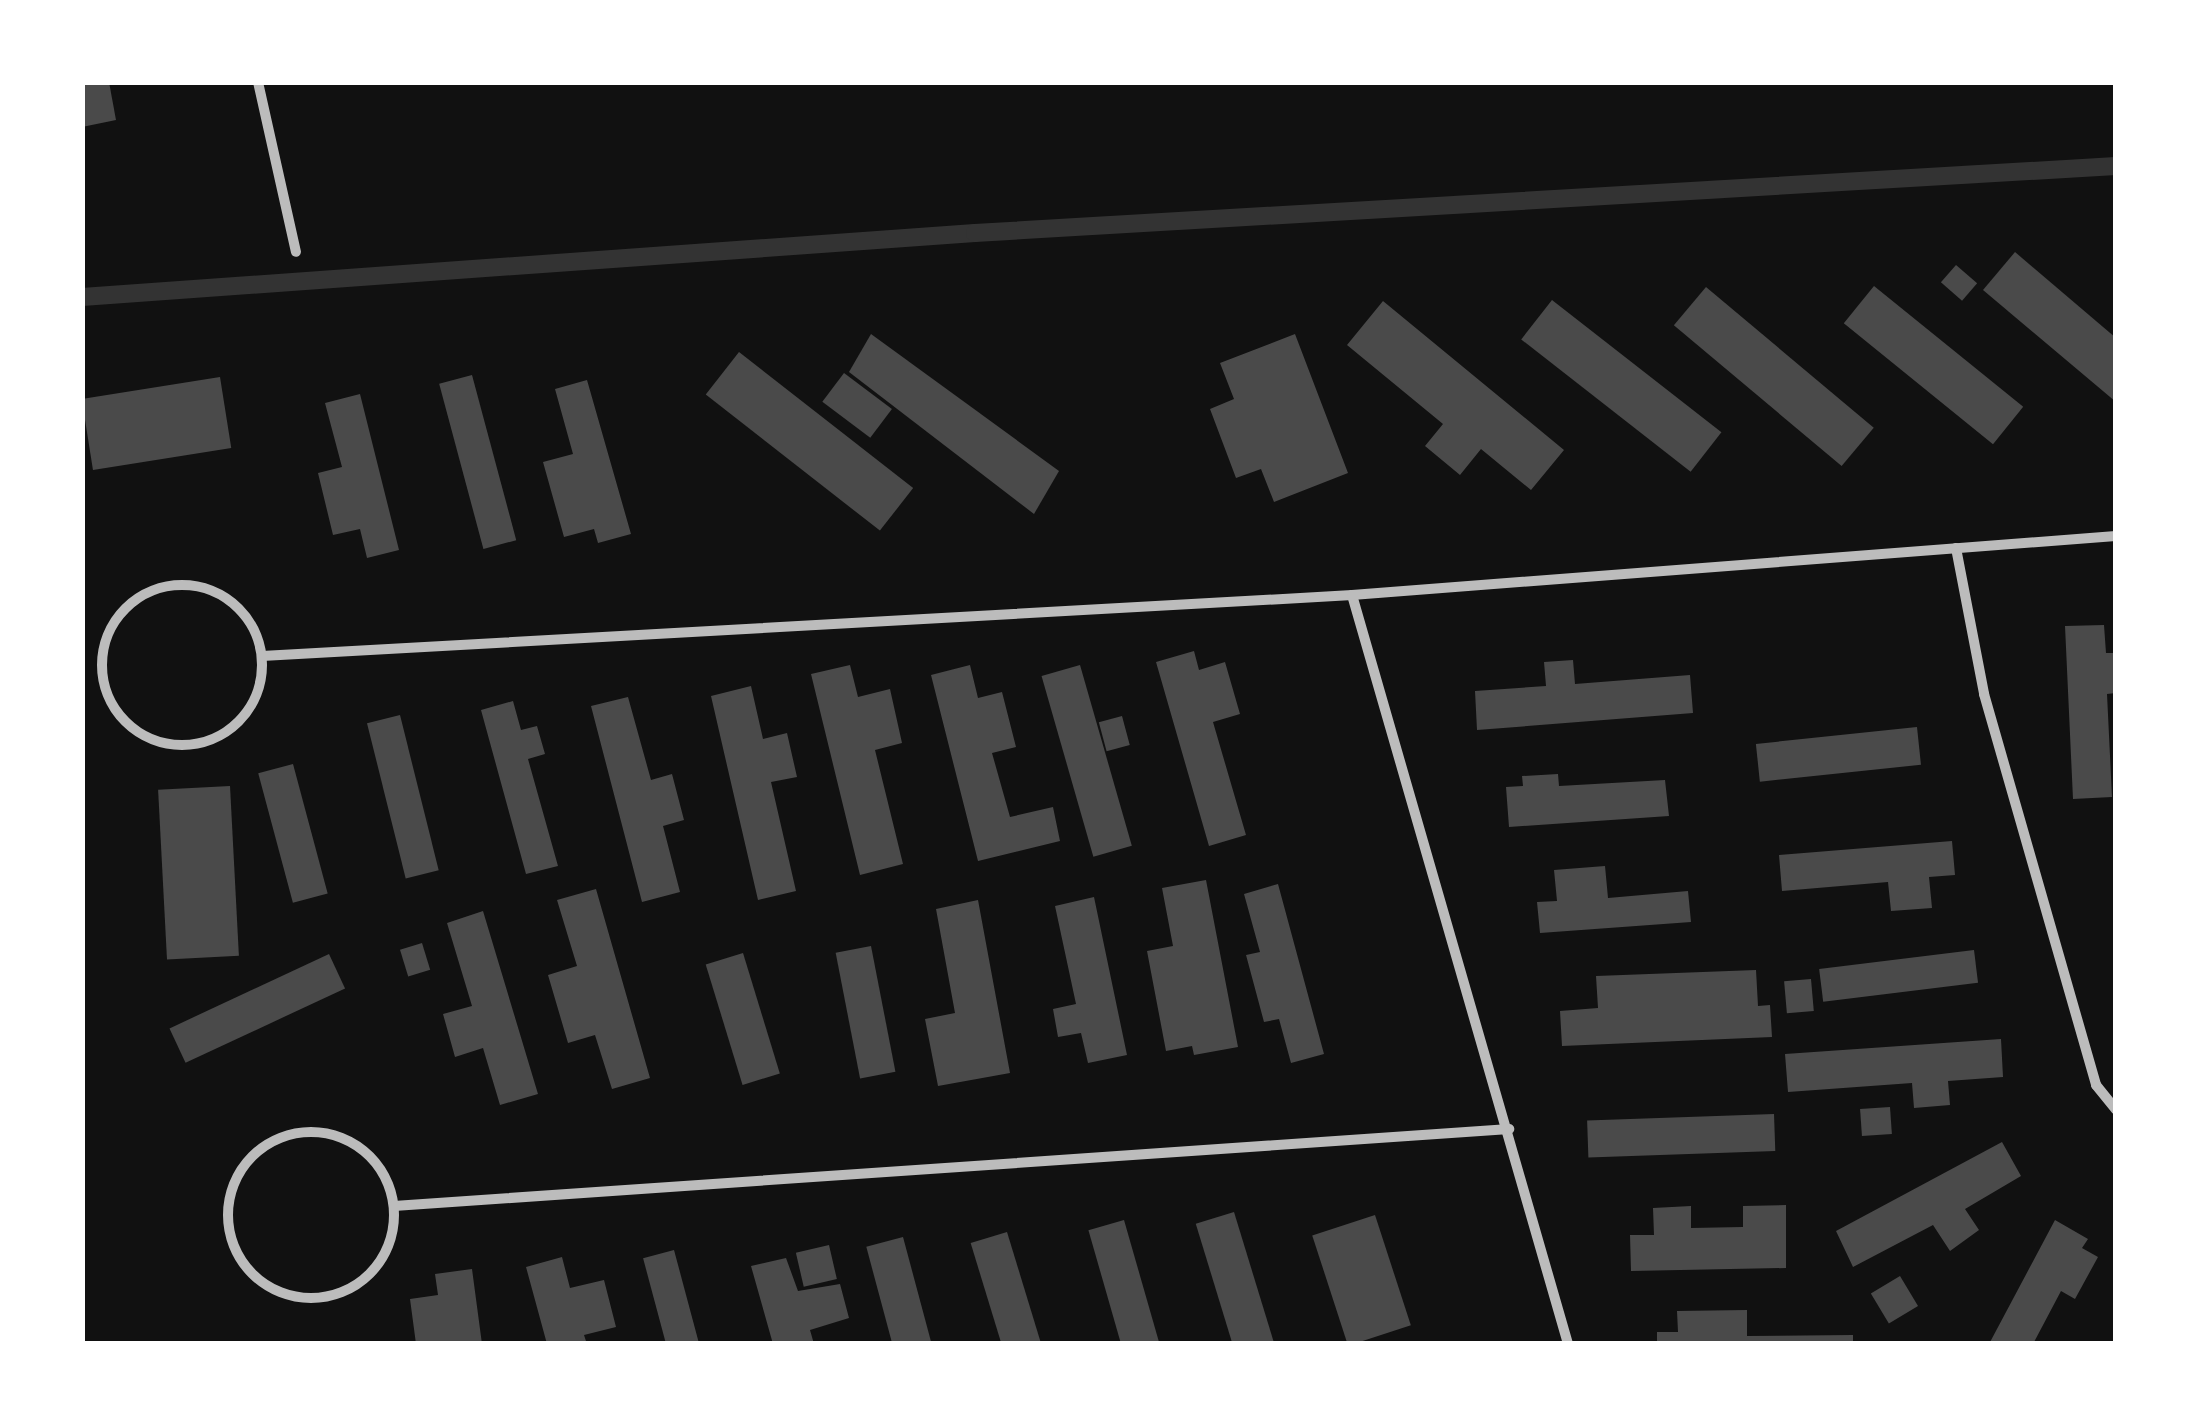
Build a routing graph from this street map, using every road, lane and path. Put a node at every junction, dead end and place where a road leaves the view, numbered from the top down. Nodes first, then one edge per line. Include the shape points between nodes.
1 (258, 82) edge
2 (296, 252) dead end
3 (2116, 536) edge
4 (1956, 548) junction
5 (1352, 595) junction
6 (262, 656) junction
7 (2116, 1110) edge
8 (1508, 1128) junction
9 (394, 1206) junction
10 (1568, 1344) edge

1 - 2 street
3 - 4 street
4 - 5 street
4 - 7 street via 1984,694 2096,1084
5 - 6 street
5 - 8 street
6 - 6 street via 241,610 197,586 170,585 126,607 102,652 102,677 120,714 152,740 207,742 250,709
8 - 9 street
8 - 10 street
9 - 9 street via 387,1181 352,1142 302,1132 254,1152 228,1197 227,1226 244,1265 278,1292 306,1300 335,1296 381,1262

